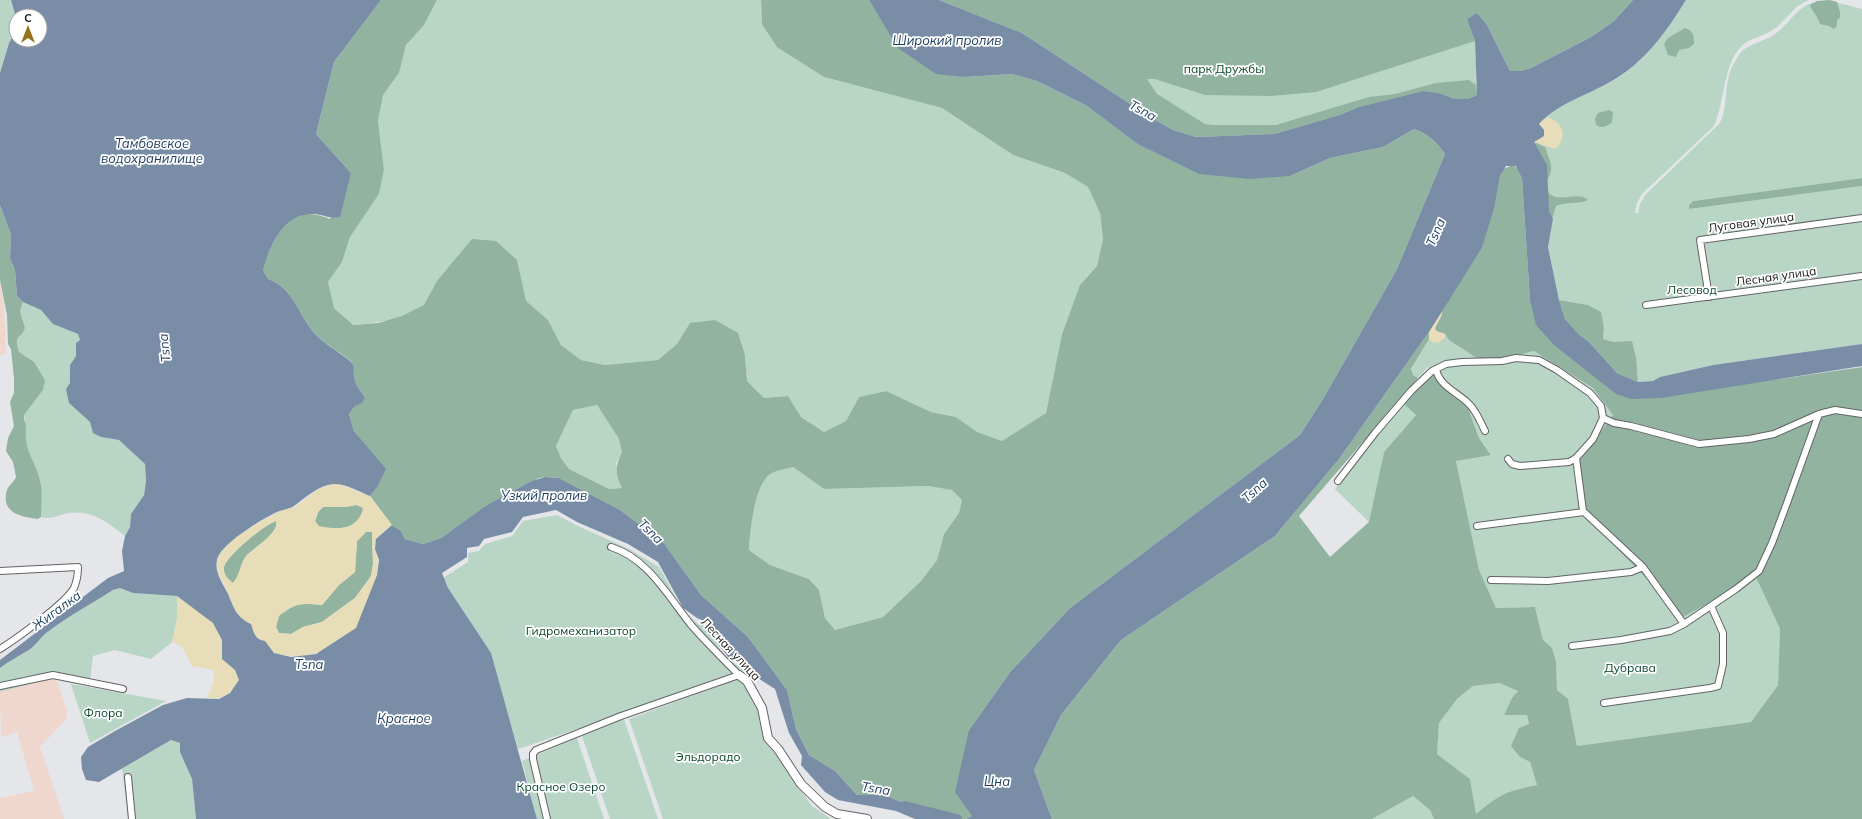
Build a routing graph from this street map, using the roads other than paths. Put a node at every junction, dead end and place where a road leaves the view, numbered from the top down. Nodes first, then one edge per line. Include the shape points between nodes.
1 (1862, 218) edge
2 (1862, 276) edge
3 (1709, 297) junction
4 (1646, 305) dead end
5 (1436, 369) junction
6 (1819, 414) junction
7 (1862, 414) edge
8 (1603, 418) junction
9 (1485, 431) dead end
10 (1576, 458) junction
11 (1508, 459) dead end
12 (1338, 482) dead end
13 (1584, 512) junction
14 (1477, 526) dead end
15 (612, 548) dead end
16 (1642, 567) junction
17 (0, 571) edge
18 (1491, 580) dead end
19 (1711, 606) junction
20 (1684, 624) junction
21 (1572, 646) dead end
22 (0, 649) edge
23 (739, 675) junction
24 (0, 686) edge
25 (123, 689) dead end
26 (1604, 702) dead end
27 (128, 777) dead end
28 (132, 819) edge
29 (547, 819) edge
30 (867, 819) edge

1 - 3 street, Луговая улица via 1700,240
2 - 3 street, Лесная улица
3 - 4 street, Лесная улица
5 - 8 street via 1446,364 1462,362 1516,358 1540,360 1590,393 1601,406
5 - 9 street via 1442,383 1469,403
5 - 12 street via 1411,391 1374,433
6 - 7 street via 1835,410
6 - 8 street via 1774,434 1699,444
6 - 19 street via 1785,510 1759,571
8 - 10 street via 1593,439
10 - 11 street via 1569,462 1520,466 1512,464
10 - 13 street
13 - 14 street
13 - 16 street
15 - 23 street, Лесная улица via 625,551 649,572 693,626
16 - 18 street via 1632,572 1548,581
16 - 20 street
17 - 22 street via 78,567 75,587 69,595
19 - 20 street
19 - 26 street via 1723,633 1723,664 1718,686
20 - 21 street via 1670,631
23 - 29 street via 621,716 536,750 533,759
23 - 30 street, Лесная улица via 747,680 762,708 768,738 801,784 825,807 837,814
24 - 25 street via 53,675
27 - 28 street

